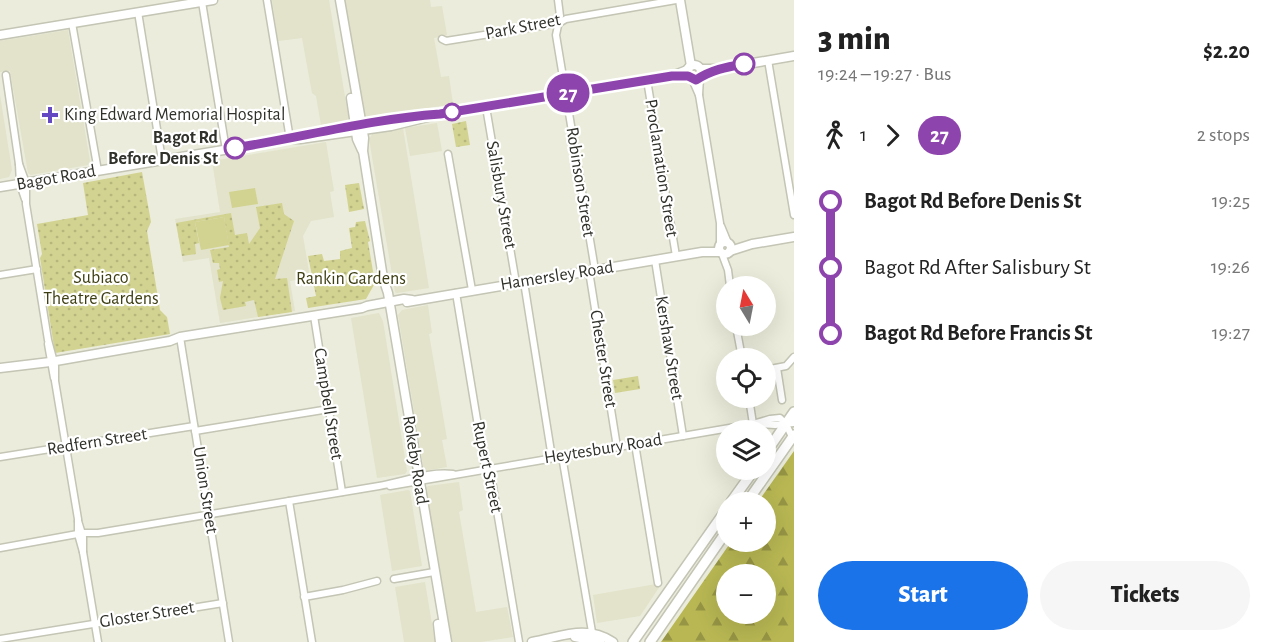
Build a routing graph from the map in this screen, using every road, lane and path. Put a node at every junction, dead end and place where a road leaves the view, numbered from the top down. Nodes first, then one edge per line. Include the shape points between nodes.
1 (267, 0) edge
2 (337, 0) edge
3 (558, 0) edge
4 (676, 0) edge
5 (680, 0) edge
6 (685, 0) edge
7 (209, 1) edge
8 (138, 12) junction
9 (72, 23) junction
10 (559, 23) junction
11 (0, 35) edge
12 (442, 39) dead end
13 (794, 56) edge
14 (768, 60) junction
15 (695, 72) junction
16 (6, 75) dead end
17 (647, 80) junction
18 (566, 93) junction
19 (486, 107) junction
20 (359, 128) junction
21 (290, 139) junction
22 (226, 150) junction
23 (448, 154) dead end
24 (162, 160) junction
25 (98, 171) junction
26 (23, 184) junction
27 (0, 187) edge
28 (794, 215) edge
29 (794, 237) edge
30 (725, 248) junction
31 (676, 256) junction
32 (655, 260) junction
33 (37, 269) junction
34 (592, 270) junction
35 (0, 275) edge
36 (729, 276) edge
37 (520, 282) junction
38 (472, 290) junction
39 (456, 293) junction
40 (387, 304) junction
41 (314, 316) junction
42 (180, 337) junction
43 (794, 357) edge
44 (51, 359) junction
45 (0, 368) edge
46 (777, 368) joint
47 (782, 400) dead end
48 (329, 409) junction
49 (794, 412) edge
50 (790, 424) edge
51 (195, 428) junction
52 (716, 430) edge
53 (683, 436) junction
54 (793, 436) edge
55 (776, 441) edge
56 (635, 444) junction
57 (66, 447) junction
58 (617, 447) junction
59 (562, 456) junction
60 (0, 457) edge
61 (552, 458) junction
62 (488, 468) junction
63 (417, 480) junction
64 (342, 492) junction
65 (754, 492) edge
66 (288, 501) junction
67 (209, 515) junction
68 (716, 524) edge
69 (81, 536) junction
70 (716, 546) edge
71 (0, 547) edge
72 (432, 572) junction
73 (394, 579) dead end
74 (377, 582) dead end
75 (658, 583) dead end
76 (304, 597) junction
77 (223, 603) junction
78 (95, 623) junction
79 (592, 632) junction
80 (566, 636) junction
81 (0, 639) edge
82 (98, 642) edge
83 (229, 642) edge
84 (312, 642) edge
85 (440, 642) edge
86 (447, 642) edge
87 (519, 642) edge
88 (532, 642) edge
89 (600, 642) edge
90 (613, 642) edge
91 (633, 642) edge
92 (650, 642) edge

1 - 21 street
2 - 20 main road, Rokeby Road
3 - 10 street, Robinson Street
4 - 10 street, Park Street
5 - 15 main road
6 - 15 main road
7 - 8 main road
7 - 22 street
8 - 9 main road
8 - 24 street
9 - 11 main road
9 - 25 street
10 - 12 street, Park Street
10 - 18 street, Robinson Street via 556,35
13 - 14 main road, Bagot Road
14 - 15 main road, Bagot Road
14 - 28 street
15 - 17 main road, Bagot Road
15 - 30 street
16 - 26 street
17 - 18 main road, Bagot Road
17 - 31 street, Proclamation Street
18 - 19 main road, Bagot Road
18 - 34 street, Robinson Street
19 - 20 main road, Bagot Road
19 - 37 street, Salisbury Street
20 - 21 main road, Bagot Road
20 - 40 main road, Rokeby Road
21 - 22 main road, Bagot Road
22 - 24 main road, Bagot Road
23 - 38 street
24 - 25 main road, Bagot Road
25 - 26 main road, Bagot Road
26 - 27 main road, Bagot Road
26 - 33 street
29 - 30 main road, Hamersley Road
30 - 31 main road, Hamersley Road
30 - 36 street
31 - 32 main road, Hamersley Road
32 - 34 main road, Hamersley Road
32 - 53 street, Kershaw Street
33 - 35 street
33 - 44 street
34 - 37 main road, Hamersley Road
34 - 58 street, Chester Street
37 - 38 main road, Hamersley Road
37 - 61 street, Salisbury Street
38 - 39 main road, Hamersley Road
39 - 40 main road, Hamersley Road
39 - 62 street, Rupert Street
40 - 41 main road, Hamersley Road
40 - 63 main road, Rokeby Road
41 - 42 main road, Hamersley Road
41 - 48 street, Campbell Street
42 - 44 main road, Hamersley Road
42 - 51 street, Union Street
43 - 46 street via 786,366
44 - 45 main road, Hamersley Road
44 - 57 street
46 - 47 street
48 - 51 street, Redfern Street
48 - 64 street, Campbell Street
49 - 50 main road
50 - 54 street
50 - 55 main road
51 - 57 street, Redfern Street
51 - 67 street, Union Street
52 - 53 street, Heytesbury Road
53 - 56 street, Heytesbury Road
54 - 65 main road
56 - 58 street, Heytesbury Road
56 - 75 street
57 - 60 street, Redfern Street
57 - 69 street
58 - 59 street, Heytesbury Road
59 - 61 street, Heytesbury Road
59 - 79 street
61 - 62 street, Heytesbury Road
62 - 63 street, Heytesbury Road
62 - 87 street, Rupert Street
63 - 64 street, Heytesbury Road
63 - 72 main road, Rokeby Road
64 - 66 street, Heytesbury Road
66 - 67 street, Heytesbury Road
66 - 76 street
67 - 69 street, Heytesbury Road
67 - 77 street, Union Street
68 - 91 main road
69 - 71 street, Heytesbury Road
69 - 78 street
70 - 92 main road
72 - 73 street
72 - 85 main road, Rokeby Road
72 - 86 main road, Rokeby Road
74 - 76 street
76 - 84 street
77 - 78 street, Gloster Street
77 - 83 street, Union Street
78 - 81 street, Gloster Street
78 - 82 street
79 - 80 main road
79 - 90 main road
80 - 88 main road
80 - 89 main road

